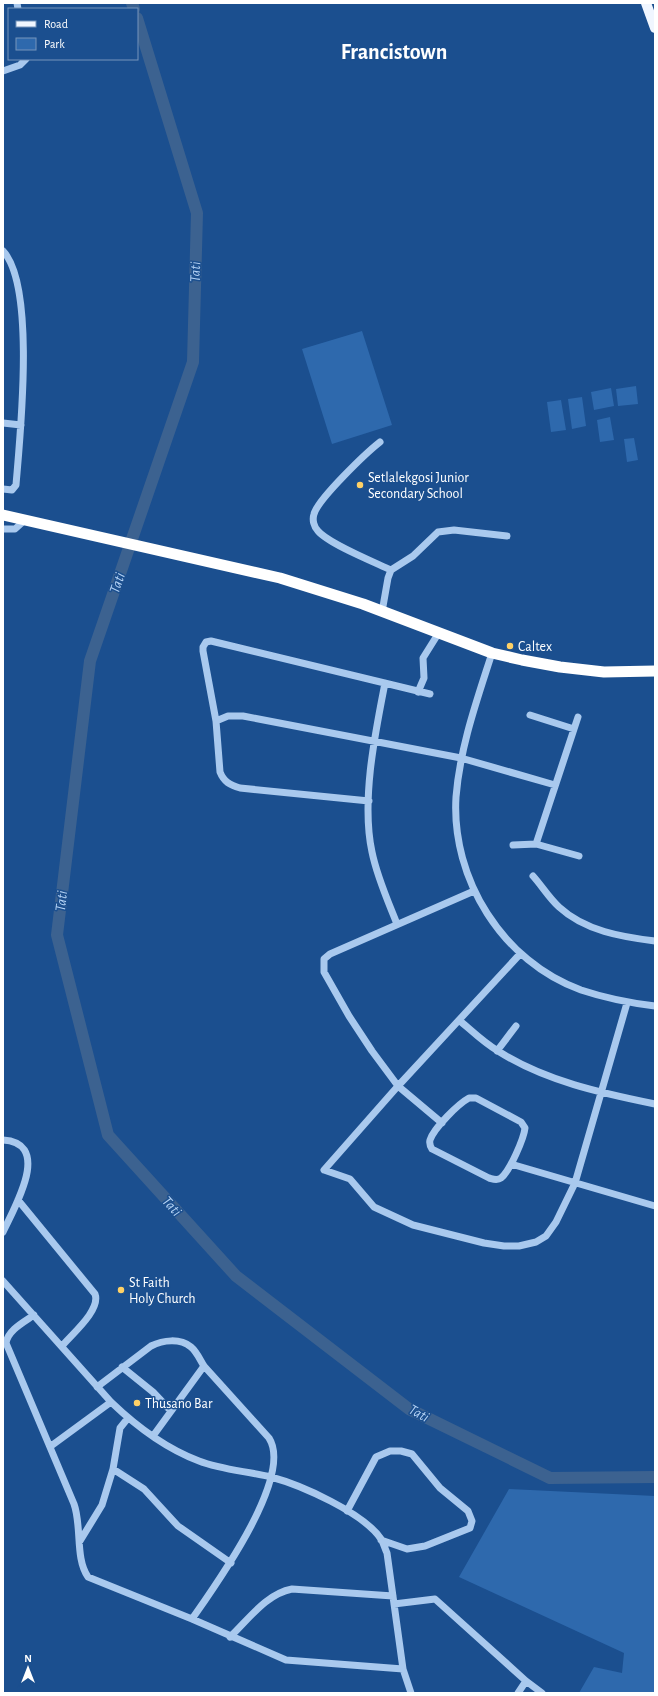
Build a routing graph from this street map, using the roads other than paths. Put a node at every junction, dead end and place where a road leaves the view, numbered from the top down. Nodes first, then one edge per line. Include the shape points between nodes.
1 (646, 3) edge
2 (652, 13) edge
3 (655, 28) edge
4 (25, 60) edge
5 (3, 71) edge
6 (3, 251) edge
7 (3, 423) edge
8 (21, 425) junction
9 (380, 442) dead end
10 (3, 489) edge
11 (3, 515) edge
12 (25, 520) junction
13 (3, 529) edge
14 (507, 536) dead end
15 (391, 570) junction
16 (382, 612) junction
17 (438, 634) junction
18 (492, 653) junction
19 (652, 672) edge
20 (385, 683) junction
21 (418, 692) junction
22 (430, 694) dead end
23 (530, 715) dead end
24 (578, 717) dead end
25 (216, 721) junction
26 (574, 729) junction
27 (374, 740) junction
28 (461, 758) junction
29 (554, 785) junction
30 (369, 801) junction
31 (536, 844) junction
32 (513, 845) dead end
33 (579, 856) dead end
34 (533, 876) dead end
35 (474, 891) junction
36 (397, 924) junction
37 (655, 941) edge
38 (520, 954) junction
39 (627, 1002) junction
40 (655, 1006) edge
41 (459, 1020) junction
42 (516, 1026) dead end
43 (497, 1051) junction
44 (398, 1086) junction
45 (602, 1093) junction
46 (655, 1104) edge
47 (442, 1123) junction
48 (3, 1140) edge
49 (510, 1164) junction
50 (575, 1183) junction
51 (18, 1200) junction
52 (655, 1206) edge
53 (3, 1232) edge
54 (3, 1281) edge
55 (34, 1315) junction
56 (62, 1346) junction
57 (204, 1366) junction
58 (122, 1367) junction
59 (97, 1387) junction
60 (111, 1402) junction
61 (170, 1410) junction
62 (128, 1418) junction
63 (153, 1436) junction
64 (51, 1446) junction
65 (113, 1469) junction
66 (270, 1477) junction
67 (347, 1511) junction
68 (381, 1540) junction
69 (80, 1541) junction
70 (231, 1563) junction
71 (393, 1600) junction
72 (192, 1619) junction
73 (230, 1637) junction
74 (403, 1669) junction
75 (526, 1681) junction
76 (411, 1693) edge
77 (518, 1693) edge
78 (542, 1693) edge

1 - 2 main road
2 - 3 main road
4 - 5 street
6 - 8 street via 13,269 24,329
7 - 8 street
8 - 10 street via 16,484 12,490
9 - 15 street via 352,467 315,510 313,520 318,531 329,539
11 - 12 highway
12 - 13 street via 14,529
12 - 16 highway via 280,578
14 - 15 street via 444,530 433,536 413,556
15 - 16 street
16 - 17 highway
17 - 18 highway
17 - 21 street via 423,658 424,678
18 - 19 highway via 560,667 604,672
18 - 28 street
20 - 21 street
20 - 25 street via 206,642 203,651
20 - 27 street
21 - 22 street
23 - 26 street
24 - 26 street
25 - 27 street via 228,716 243,716
25 - 30 street via 220,772 232,786
26 - 29 street
27 - 28 street
27 - 30 street
28 - 29 street
28 - 35 street via 456,799 457,833
29 - 31 street
30 - 36 street via 372,853
31 - 32 street
31 - 33 street
34 - 37 street via 559,907 588,925 624,936
35 - 36 street
35 - 38 street via 491,918
36 - 44 street via 330,954 324,959 323,966 349,1016
38 - 39 street via 540,969 575,987
38 - 41 street
39 - 40 street
39 - 45 street
41 - 43 street
41 - 44 street
42 - 43 street
43 - 45 street via 557,1079
44 - 47 street
44 - 50 street via 324,1170 350,1179 369,1202 381,1211 432,1230 484,1243 520,1246 536,1242 546,1236 556,1222
45 - 46 street
45 - 50 street
47 - 49 street via 430,1139 432,1149 495,1180 501,1178
47 - 49 street via 469,1098 476,1098 521,1122 525,1128 524,1134
48 - 51 street via 19,1144 28,1158 27,1174
49 - 50 street
50 - 52 street
51 - 53 street
51 - 56 street via 97,1298 94,1309
54 - 55 street
55 - 56 street
55 - 64 street via 7,1337 6,1343
56 - 59 street
57 - 58 street via 190,1346 177,1341 167,1341 151,1346
57 - 61 street
57 - 66 street via 273,1445
58 - 59 street
58 - 61 street via 153,1392
59 - 60 street
60 - 62 street
60 - 64 street
61 - 63 street
62 - 63 street
62 - 65 street via 120,1428
63 - 66 street via 201,1462
64 - 69 street via 76,1509
65 - 69 street via 102,1505
65 - 70 street via 144,1489 178,1526
66 - 67 street via 289,1483
66 - 70 street via 247,1536
67 - 68 street via 366,1524
67 - 68 street via 376,1457 401,1451 412,1454 440,1488 468,1511 472,1521 470,1528 424,1546 407,1549
68 - 71 street via 387,1554
69 - 72 street via 82,1567 88,1577
70 - 72 street
71 - 73 street via 292,1589 271,1596
71 - 74 street
71 - 75 street via 435,1599
72 - 73 street
73 - 74 street via 292,1661
74 - 76 street
75 - 77 street
75 - 78 street

